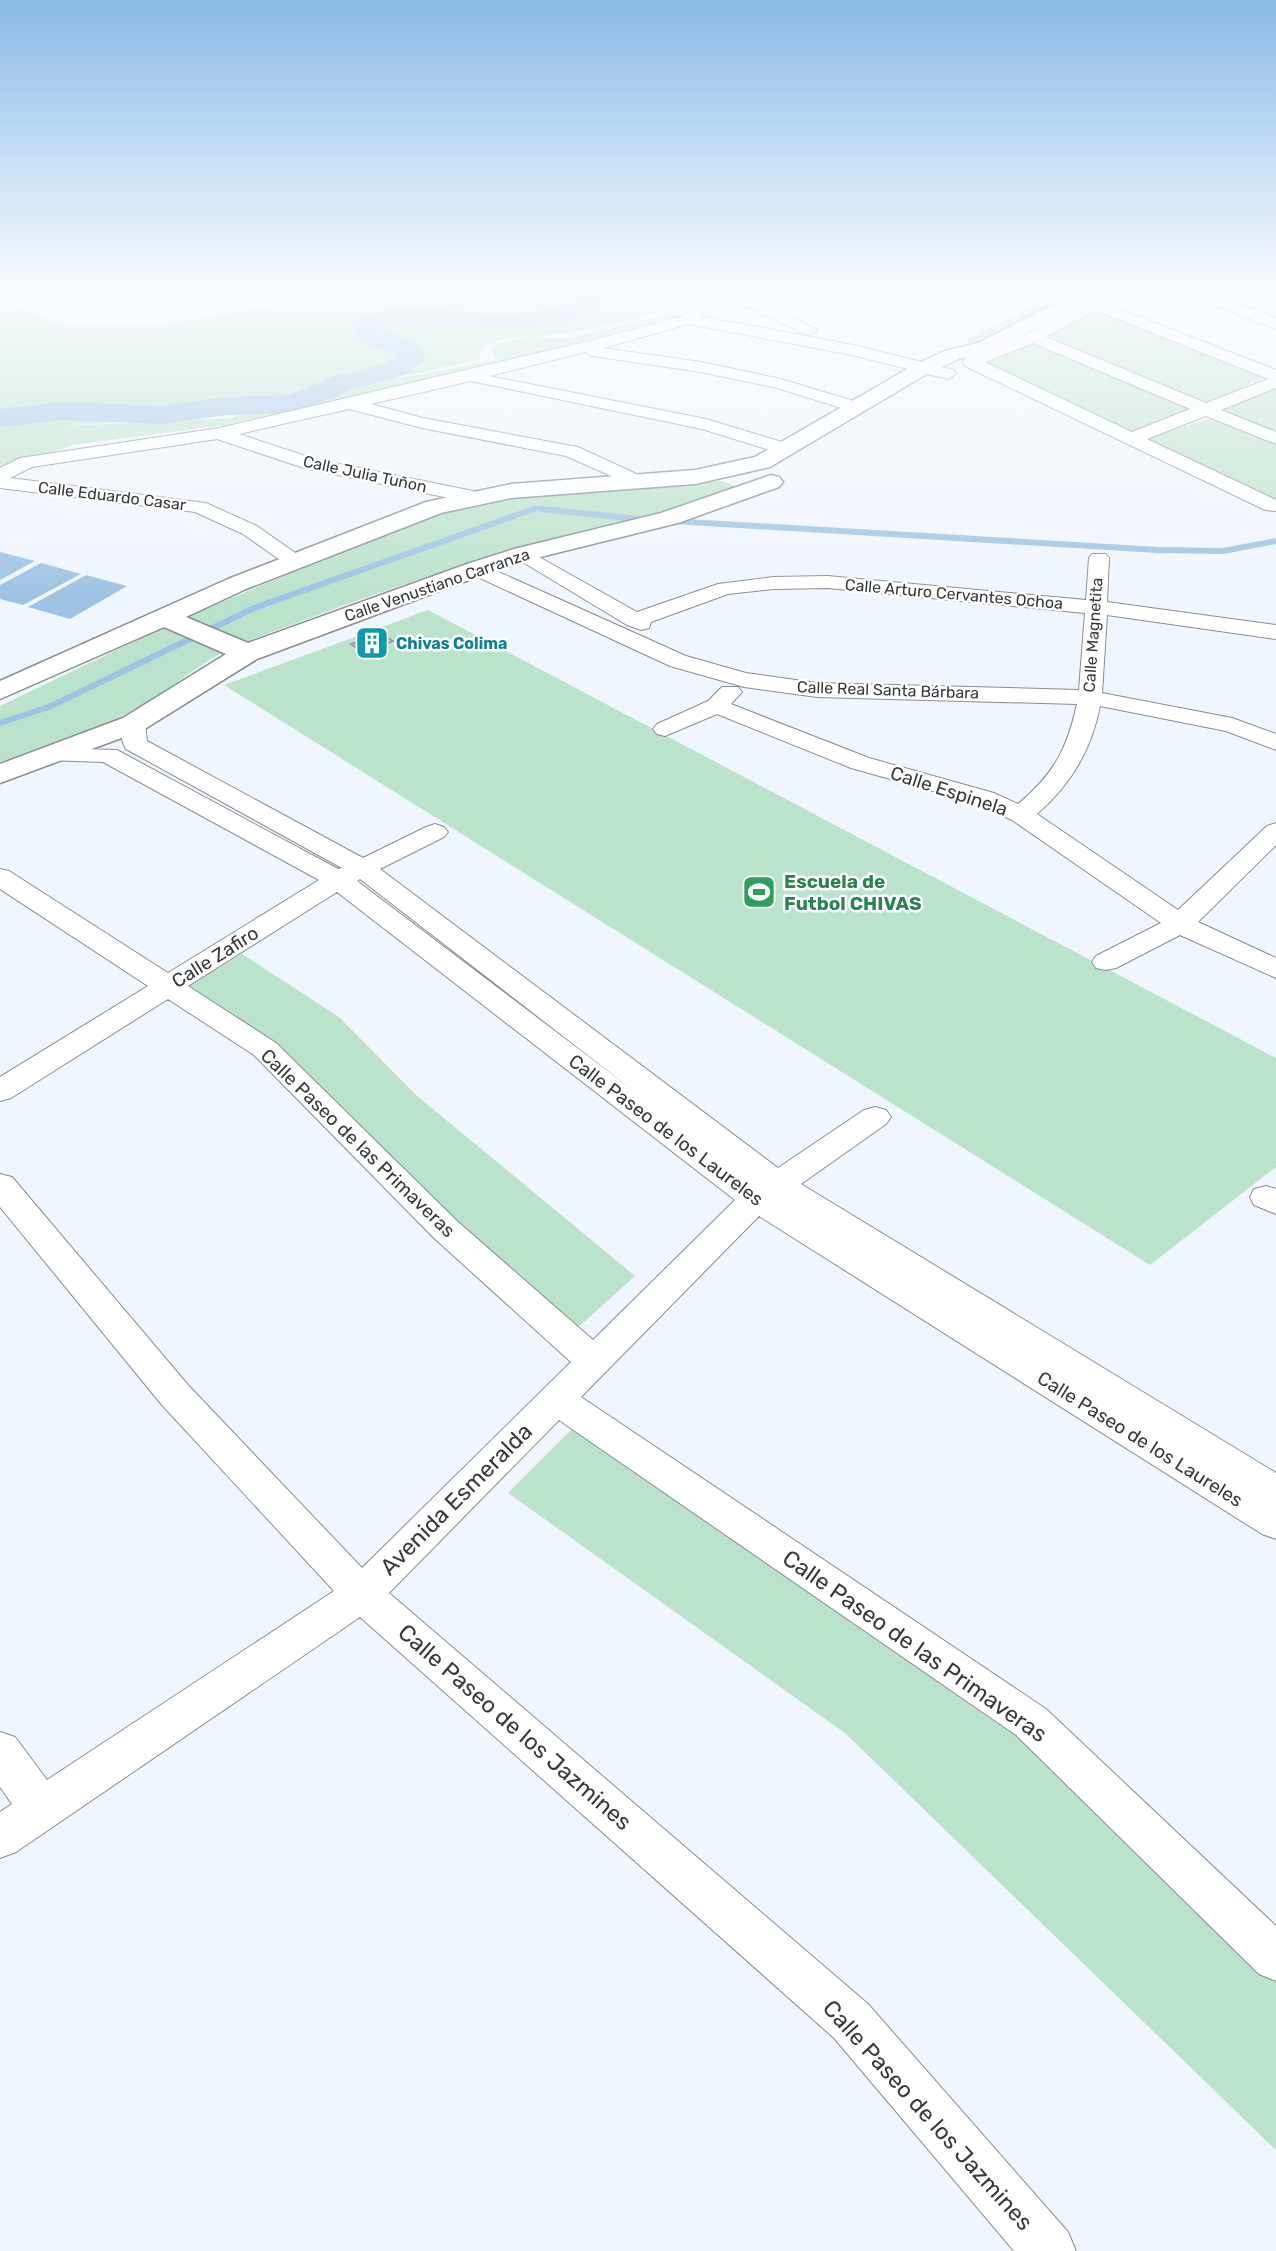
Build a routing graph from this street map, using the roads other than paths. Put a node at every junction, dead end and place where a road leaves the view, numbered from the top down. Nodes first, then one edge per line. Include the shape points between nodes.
1 (406, 391) edge
2 (538, 391) edge
3 (803, 391) edge
4 (882, 391) edge
5 (918, 391) edge
6 (1044, 391) edge
7 (1162, 391) edge
8 (1249, 391) edge
9 (351, 404) junction
10 (854, 407) junction
11 (1207, 410) junction
12 (219, 433) junction
13 (1131, 439) junction
14 (1276, 439) edge
15 (832, 447) dead end
16 (788, 461) junction
17 (729, 471) junction
18 (0, 475) edge
19 (636, 481) junction
20 (0, 482) edge
21 (760, 487) junction
22 (473, 497) junction
23 (1272, 506) dead end
24 (523, 554) junction
25 (1098, 558) dead end
26 (294, 561) junction
27 (476, 569) junction
28 (1094, 607) junction
29 (635, 620) junction
30 (174, 622) junction
31 (1276, 632) edge
32 (247, 653) junction
33 (751, 673) junction
34 (1090, 689) junction
35 (0, 691) edge
36 (716, 706) junction
37 (1276, 722) edge
38 (133, 724) junction
39 (665, 729) dead end
40 (1276, 743) edge
41 (55, 755) junction
42 (0, 774) edge
43 (1021, 815) junction
44 (1276, 831) edge
45 (435, 832) dead end
46 (350, 874) junction
47 (0, 877) edge
48 (1180, 924) junction
49 (1106, 962) dead end
50 (1276, 969) edge
51 (169, 986) junction
52 (0, 1091) edge
53 (875, 1116) dead end
54 (0, 1185) edge
55 (766, 1192) junction
56 (594, 1361) junction
57 (556, 1399) junction
58 (1276, 1492) edge
59 (1276, 1523) edge
60 (362, 1594) junction
61 (0, 1751) edge
62 (42, 1809) junction
63 (0, 1837) edge
64 (1276, 1958) edge
65 (1049, 2251) edge

1 - 9 street
2 - 16 street via 693,421
3 - 10 street
4 - 10 street, Calle Venustiano Carranza
5 - 15 street, Calle Venustiano Carranza
6 - 13 street
7 - 11 street
8 - 11 street
9 - 12 street
9 - 19 street via 571,452
10 - 16 street, Calle Venustiano Carranza
11 - 13 street
11 - 14 street
12 - 18 street via 27,463
12 - 22 street, Calle Julia Tuñon via 311,464
13 - 23 street
16 - 17 street, Calle Venustiano Carranza
16 - 21 street, Calle Venustiano Carranza
17 - 19 street, Calle Venustiano Carranza
17 - 21 street
19 - 22 street, Calle Venustiano Carranza
20 - 26 street, Calle Eduardo Casar via 199,507 250,530
21 - 24 street, Calle Venustiano Carranza via 657,521
22 - 26 street, Calle Venustiano Carranza via 411,514
24 - 27 street, Calle Venustiano Carranza
24 - 29 street, Calle Real Santa Bárbara
25 - 28 street, Calle Magnetita
26 - 30 street, Calle Venustiano Carranza
27 - 32 street, Calle Venustiano Carranza
27 - 33 street, Calle Real Santa Bárbara via 678,661
28 - 29 street, Calle Arturo Cervantes Ochoa via 828,582 774,583 724,588
28 - 31 street, Calle Arturo Cervantes Ochoa
28 - 34 street, Calle Magnetita
29 - 33 street, Calle Real Santa Bárbara
30 - 32 street
30 - 35 street, Calle Venustiano Carranza
32 - 38 street, Calle Venustiano Carranza
33 - 34 street, Calle Real Santa Bárbara via 817,690
33 - 36 street
34 - 37 street, Calle Real Santa Bárbara via 1236,707
34 - 40 street, Calle Real Santa Bárbara via 1232,725
34 - 43 street, Calle Magnetita via 1078,745 1062,775
36 - 39 street
36 - 43 street, Calle Espinela via 860,762 985,799
38 - 41 street, Calle Venustiano Carranza
38 - 46 street, Calle Paseo de los Laureles via 135,744
41 - 42 street, Calle Venustiano Carranza
41 - 46 street, Calle Paseo de los Laureles via 108,755
43 - 48 street, Calle Espinela
44 - 48 street
45 - 46 street, Calle Zafiro
46 - 51 street, Calle Zafiro
46 - 55 street, Calle Paseo de los Laureles
47 - 51 street, Calle Paseo de las Primaveras
48 - 49 street
48 - 50 street, Calle Espinela
51 - 52 street, Calle Zafiro
51 - 56 street, Calle Paseo de las Primaveras via 265,1049 446,1230
53 - 55 street, Avenida Esmeralda
54 - 60 street, Calle Paseo de los Jazmines via 175,1395
55 - 56 street, Avenida Esmeralda
55 - 58 street, Calle Paseo de los Laureles
55 - 59 street, Calle Paseo de los Laureles
56 - 57 street, Avenida Esmeralda
57 - 60 street, Avenida Esmeralda
57 - 64 street, Calle Paseo de las Primaveras via 1031,1722
60 - 62 street, Avenida Esmeralda
60 - 65 street, Calle Paseo de los Jazmines via 851,2021
61 - 62 street
62 - 63 street, Avenida Esmeralda

